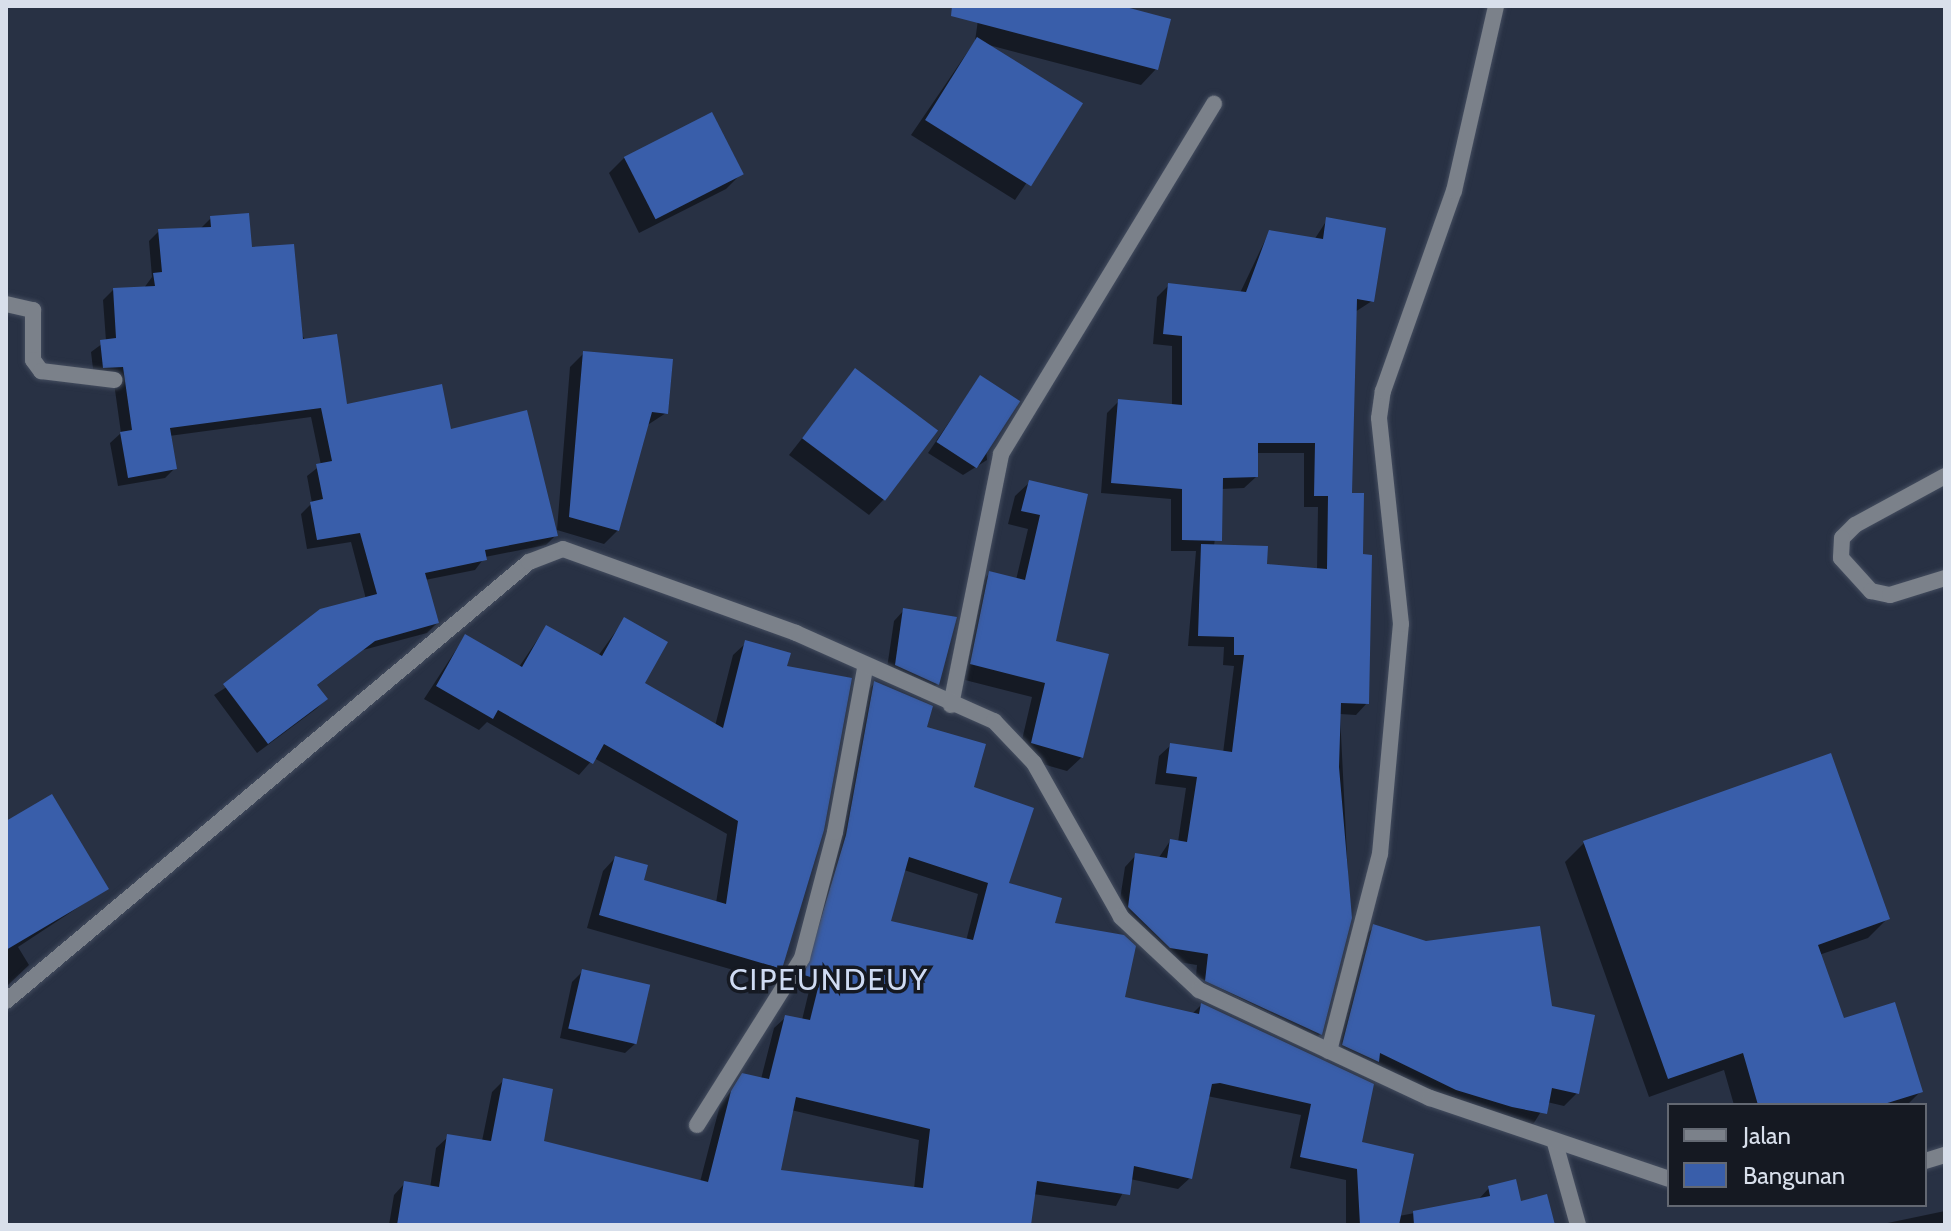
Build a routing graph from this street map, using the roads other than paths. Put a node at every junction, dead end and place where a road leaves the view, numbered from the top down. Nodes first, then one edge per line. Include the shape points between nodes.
1 (1496, 6) edge
2 (1214, 104) dead end
3 (6, 304) edge
4 (114, 380) dead end
5 (1945, 476) edge
6 (1945, 578) edge
7 (865, 668) junction
8 (951, 705) junction
9 (6, 1001) edge
10 (1329, 1051) junction
11 (697, 1125) dead end
12 (1555, 1143) junction
13 (1667, 1178) edge
14 (1578, 1225) edge

1 - 10 street via 1454,191 1383,391 1400,639 1380,854
2 - 8 street via 1001,454
3 - 4 street via 33,310 33,360 41,371
5 - 6 street via 1855,525 1842,538 1841,558 1871,591 1890,595
7 - 8 street
7 - 9 street via 796,633 582,552 550,552
7 - 11 street via 835,832 802,958
8 - 10 street via 994,721 1019,745 1121,917 1161,957 1199,990
10 - 12 street
12 - 13 street
12 - 14 street

